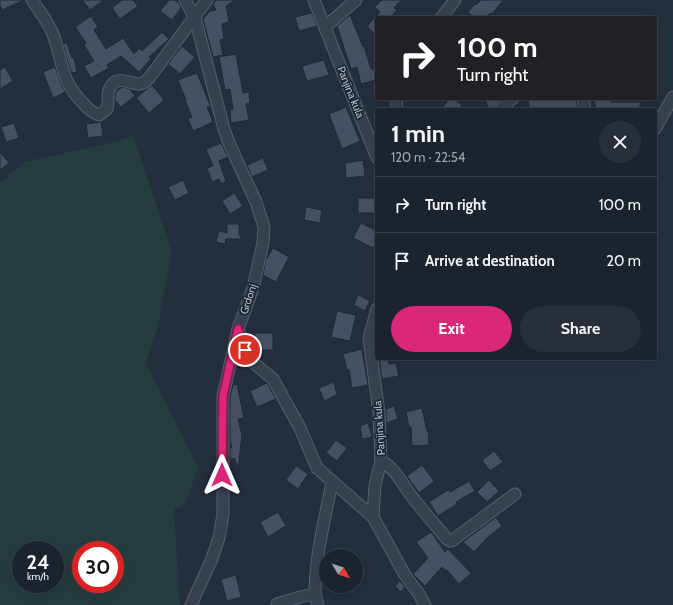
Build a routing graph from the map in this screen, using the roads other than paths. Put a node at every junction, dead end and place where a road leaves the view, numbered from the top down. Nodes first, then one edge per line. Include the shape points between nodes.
1 (32, 0) edge
2 (185, 0) edge
3 (207, 0) edge
4 (314, 0) edge
5 (356, 0) edge
6 (454, 0) edge
7 (442, 16) edge
8 (195, 18) junction
9 (325, 27) junction
10 (673, 97) edge
11 (511, 100) edge
12 (502, 108) edge
13 (657, 125) edge
14 (375, 153) edge
15 (375, 316) edge
16 (238, 329) junction
17 (381, 461) junction
18 (332, 482) junction
19 (515, 494) dead end
20 (373, 517) junction
21 (315, 594) junction
22 (277, 604) edge
23 (191, 605) edge
24 (318, 605) edge
25 (425, 605) edge

1 - 8 street via 54,37 62,71 68,84 84,105 99,115 107,109 112,85 117,81 143,84
2 - 8 street, Grdonj
3 - 8 street
4 - 9 street, Panjina kula
5 - 9 street
6 - 7 street
8 - 16 street, Grdonj via 226,136 264,226 263,243 252,288
9 - 14 street, Panjina kula
10 - 13 street
11 - 12 street
15 - 17 street, Panjina kula via 369,338 379,413
16 - 18 street via 250,360 273,378 300,428 317,468
16 - 23 street, Grdonj via 223,396 220,532 211,561
17 - 19 street via 388,464 412,497 450,541
17 - 20 street, Panjina kula via 374,485
18 - 20 street
18 - 21 street via 318,551
20 - 25 street
21 - 22 street
21 - 24 street

